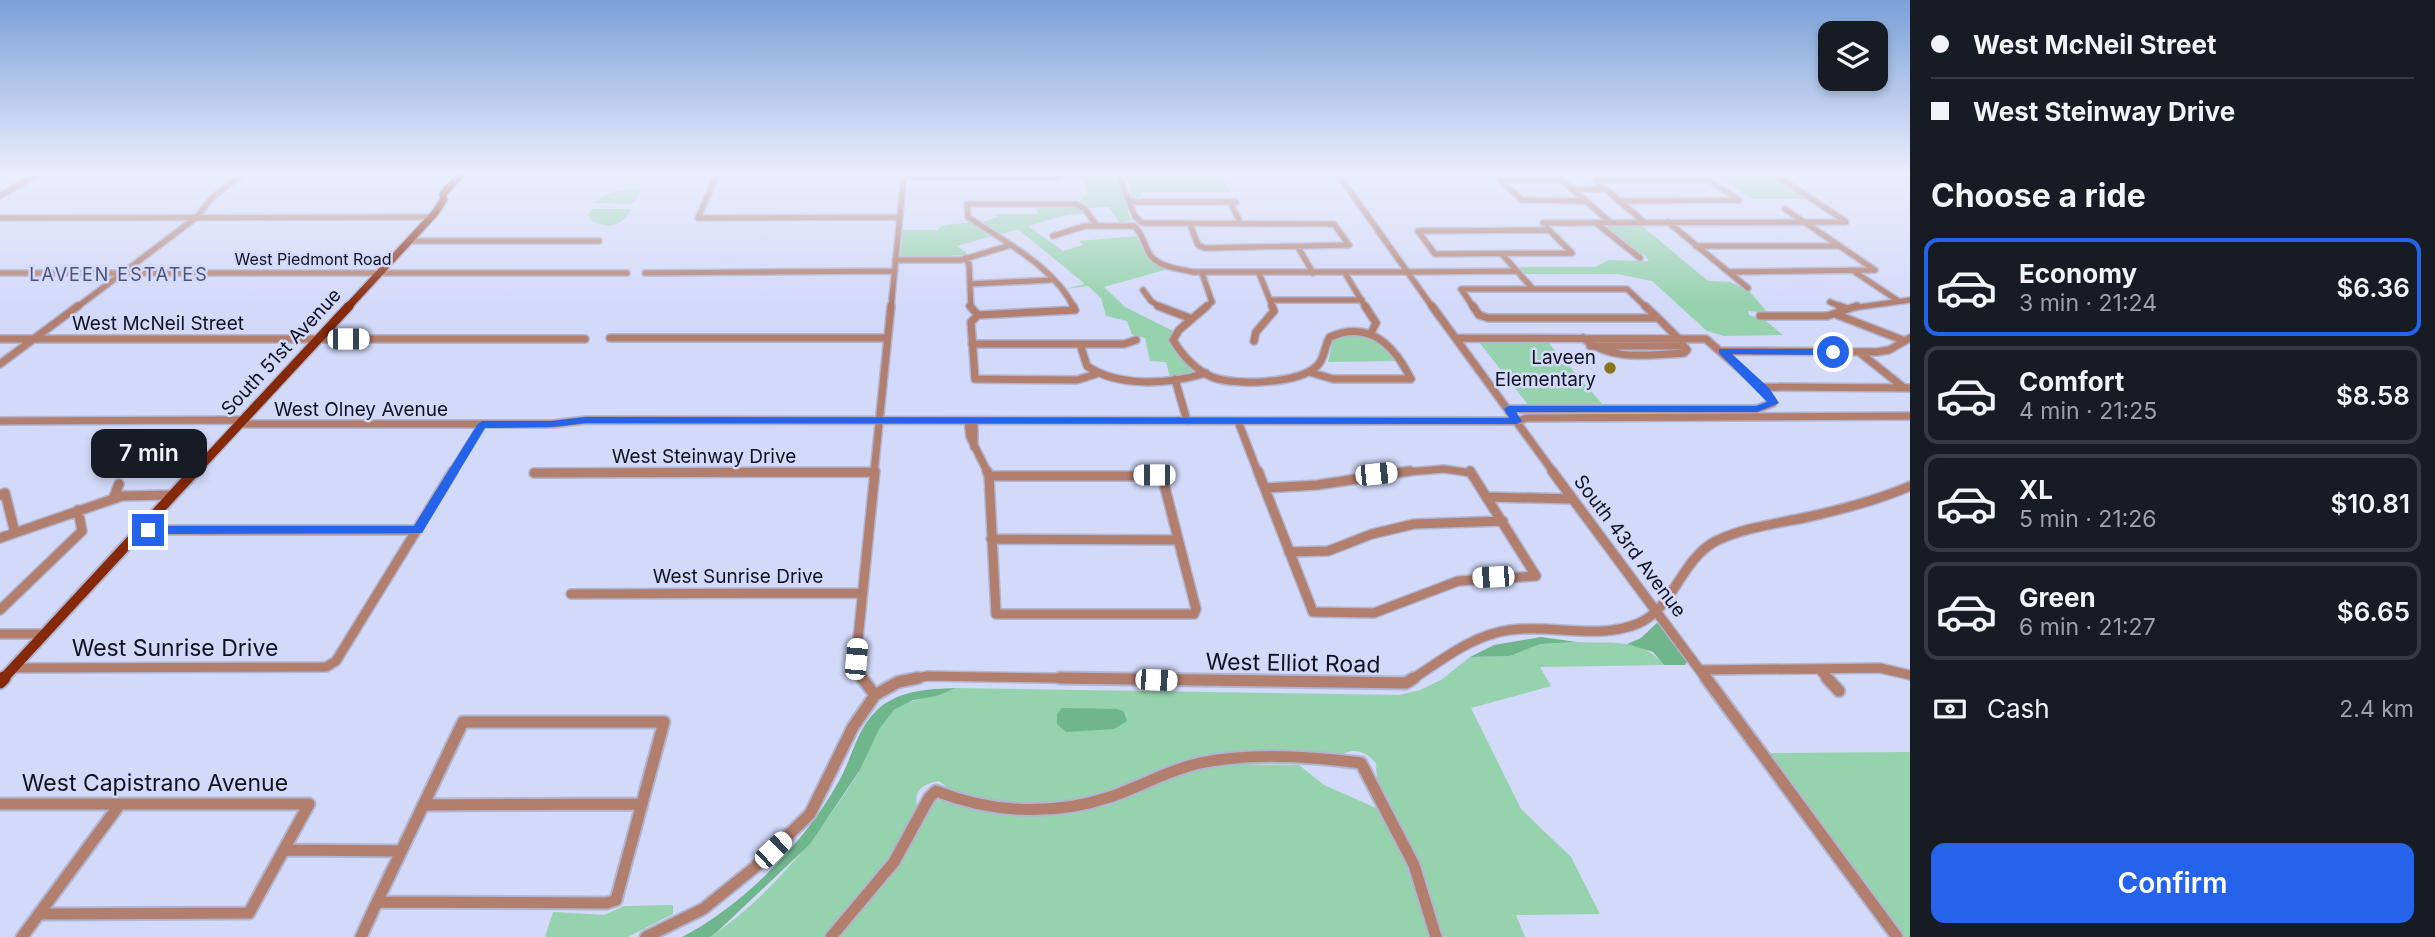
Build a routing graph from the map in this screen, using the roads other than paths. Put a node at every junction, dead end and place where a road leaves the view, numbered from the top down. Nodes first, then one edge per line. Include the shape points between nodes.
1 (431, 217) edge
2 (900, 217) edge
3 (0, 218) edge
4 (54, 218) edge
5 (196, 218) edge
6 (698, 218) edge
7 (753, 218) edge
8 (969, 218) edge
9 (1090, 218) edge
10 (1135, 218) edge
11 (1239, 218) edge
12 (1370, 218) edge
13 (1605, 218) edge
14 (1639, 218) edge
15 (1798, 218) edge
16 (1840, 218) edge
17 (1610, 222) junction
18 (1644, 222) junction
19 (1668, 222) junction
20 (1805, 222) junction
21 (1595, 223) junction
22 (1137, 224) junction
23 (1190, 224) junction
24 (1241, 224) junction
25 (1096, 225) junction
26 (1549, 230) junction
27 (1053, 236) dead end
28 (409, 241) junction
29 (599, 241) dead end
30 (1011, 245) junction
31 (1696, 246) junction
32 (1840, 246) junction
33 (1298, 247) junction
34 (1502, 254) junction
35 (965, 258) junction
36 (1640, 258) dead end
37 (895, 260) junction
38 (895, 271) junction
39 (1517, 271) junction
40 (1409, 272) junction
41 (1728, 272) junction
42 (1855, 272) junction
43 (0, 273) edge
44 (121, 273) junction
45 (378, 273) junction
46 (627, 273) dead end
47 (645, 273) dead end
48 (1202, 273) junction
49 (1259, 273) junction
50 (1313, 273) junction
51 (1345, 273) junction
52 (1050, 280) junction
53 (970, 284) junction
54 (1532, 288) junction
55 (1748, 288) dead end
56 (1143, 290) dead end
57 (1272, 300) junction
58 (1362, 300) junction
59 (1897, 300) junction
60 (1910, 300) edge
61 (1830, 302) dead end
62 (1847, 309) junction
63 (1835, 314) junction
64 (978, 315) junction
65 (1760, 316) dead end
66 (1658, 318) junction
67 (1192, 319) junction
68 (1371, 333) junction
69 (610, 338) dead end
70 (887, 338) junction
71 (1457, 338) junction
72 (1583, 338) junction
73 (1676, 338) junction
74 (0, 339) edge
75 (33, 339) junction
76 (317, 339) junction
77 (585, 339) dead end
78 (1136, 340) dead end
79 (1907, 340) edge
80 (1254, 341) dead end
81 (972, 344) junction
82 (1080, 344) junction
83 (1723, 351) junction
84 (1859, 352) junction
85 (0, 364) edge
86 (1309, 372) junction
87 (1206, 373) junction
88 (1096, 374) junction
89 (1175, 379) junction
90 (1761, 387) junction
91 (1907, 387) edge
92 (1509, 409) junction
93 (1910, 416) edge
94 (0, 421) edge
95 (880, 421) junction
96 (971, 421) junction
97 (1187, 421) junction
98 (1241, 421) junction
99 (1517, 421) junction
100 (240, 422) junction
101 (482, 425) junction
102 (874, 472) junction
103 (534, 473) dead end
104 (989, 476) junction
105 (119, 485) dead end
106 (1910, 486) edge
107 (1266, 488) junction
108 (0, 495) edge
109 (173, 495) junction
110 (1488, 497) junction
111 (1571, 497) junction
112 (113, 499) junction
113 (78, 510) junction
114 (1503, 521) junction
115 (141, 530) junction
116 (417, 530) junction
117 (15, 533) junction
118 (0, 538) edge
119 (991, 540) junction
120 (1178, 540) junction
121 (1289, 552) junction
122 (862, 593) junction
123 (571, 594) dead end
124 (0, 610) edge
125 (1656, 613) junction
126 (0, 634) edge
127 (45, 634) junction
128 (13, 668) junction
129 (1819, 669) junction
130 (1702, 670) junction
131 (1910, 675) edge
132 (0, 682) edge
133 (1839, 691) dead end
134 (875, 695) junction
135 (0, 804) edge
136 (120, 804) junction
137 (642, 804) junction
138 (423, 805) junction
139 (284, 850) junction
140 (401, 851) junction
141 (377, 902) junction
142 (39, 914) junction
143 (22, 937) edge
144 (361, 937) edge
145 (646, 937) edge
146 (831, 937) edge
147 (1436, 937) edge
148 (1897, 937) edge

1 - 28 main road, South 51st Avenue
2 - 37 street
3 - 4 street
5 - 44 street
6 - 7 street
8 - 30 street
9 - 25 street
10 - 22 street
11 - 24 street
12 - 40 street, South 43rd Avenue
13 - 17 street
14 - 18 street
15 - 20 street
16 - 20 street via 1846,222
17 - 18 street
17 - 21 street
18 - 19 street
19 - 20 street
19 - 31 street
20 - 32 street
21 - 26 street via 1543,223
21 - 36 street
22 - 23 street
22 - 25 street
22 - 48 street via 1151,257
23 - 24 street
23 - 33 street via 1200,247
24 - 33 street via 1334,224 1349,247
25 - 27 street via 1069,228
26 - 34 street via 1572,253
26 - 34 street via 1418,231 1436,254
28 - 29 street
28 - 45 main road, South 51st Avenue
30 - 35 street
30 - 52 street
31 - 32 street
31 - 41 street
32 - 42 street via 1875,271
33 - 50 street
34 - 39 street
35 - 37 street
35 - 53 street
37 - 38 street
38 - 47 street
38 - 70 street
39 - 40 street
39 - 54 street
40 - 51 street
40 - 71 street, South 43rd Avenue
41 - 42 street
41 - 55 street
42 - 59 street
43 - 44 street, West Piedmont Road
44 - 45 street, West Piedmont Road
44 - 75 street
45 - 46 street, West Piedmont Road
45 - 76 main road, South 51st Avenue
48 - 49 street
48 - 67 street via 1213,298 1208,308
49 - 50 street
49 - 57 street
50 - 51 street
51 - 58 street
52 - 53 street
52 - 64 street via 1071,300 1074,312
53 - 64 street via 970,306
54 - 66 street via 1627,289
54 - 66 street via 1461,289 1482,317
56 - 67 street via 1154,303
57 - 58 street
57 - 80 street via 1274,313 1256,332
58 - 68 street via 1376,323
59 - 60 street
59 - 62 street
61 - 62 street
62 - 63 street
63 - 65 street
63 - 79 street
64 - 81 street via 971,321
66 - 73 street
67 - 87 street via 1173,340
68 - 86 street via 1345,331 1330,337 1324,358
68 - 86 street via 1389,343 1411,379 1333,379
69 - 70 street
70 - 95 street
71 - 72 street
71 - 92 street, South 43rd Avenue
72 - 73 street
72 - 73 street via 1607,354 1684,353 1687,350
73 - 83 street via 1706,338
74 - 75 street, West McNeil Street
75 - 76 street, West McNeil Street
75 - 85 street
76 - 77 street, West McNeil Street
76 - 100 main road, South 51st Avenue
78 - 82 street
79 - 84 street via 1889,350
81 - 82 street
81 - 88 street via 975,379 1077,380
82 - 88 street via 1085,364
83 - 84 street
83 - 90 street
84 - 91 street
86 - 87 street via 1279,380 1218,379
87 - 89 street
88 - 89 street via 1121,380
89 - 97 street
90 - 91 street
90 - 92 street via 1773,403 1757,409
92 - 99 street, South 43rd Avenue
93 - 99 street, West Olney Avenue
94 - 100 street, West Olney Avenue
95 - 96 street, West Olney Avenue
95 - 101 street, West Olney Avenue via 586,420
95 - 102 street
96 - 97 street, West Olney Avenue
96 - 104 street via 969,443 985,462
97 - 98 street, West Olney Avenue
98 - 99 street, West Olney Avenue
98 - 107 street
99 - 111 street, South 43rd Avenue
100 - 101 street, West Olney Avenue
100 - 109 main road, South 51st Avenue
101 - 116 street
102 - 103 street, West Steinway Drive
102 - 122 street
104 - 119 street
104 - 120 street via 1162,476
105 - 112 street
106 - 125 street via 1731,534 1704,547 1676,577
107 - 110 street via 1312,488 1405,471 1470,471
107 - 121 street
108 - 117 street via 5,493
109 - 112 street
109 - 115 main road, South 51st Avenue
110 - 111 street
110 - 114 street
111 - 125 street, South 43rd Avenue
112 - 113 street
113 - 117 street
113 - 124 street via 82,531
114 - 121 street via 1414,524 1328,551
114 - 121 street via 1536,576 1458,581 1374,613 1313,612
115 - 116 street
115 - 127 main road, South 51st Avenue
116 - 128 street, West Sunrise Drive via 337,661 313,667
117 - 118 street
119 - 120 street
119 - 120 street via 996,614 1194,614
122 - 123 street, West Sunrise Drive
122 - 134 street via 856,659 860,676
125 - 130 street, South 43rd Avenue
125 - 134 street, West Elliot Road via 1621,629 1546,627 1480,637 1406,683 927,676 898,682
126 - 127 street
127 - 128 main road, South 51st Avenue
128 - 132 main road, South 51st Avenue
129 - 130 street
129 - 131 street via 1880,668
129 - 133 street
130 - 148 street, South 43rd Avenue
134 - 145 street via 853,727 810,814 703,909
135 - 136 street, West Capistrano Avenue
136 - 139 street, West Capistrano Avenue via 309,804
136 - 142 street
137 - 138 street
137 - 138 street via 664,722 463,722
137 - 141 street via 616,900
138 - 140 street
139 - 140 street
139 - 142 street via 248,913
140 - 141 street
141 - 144 street
142 - 143 street
146 - 147 street via 894,862 930,798 993,806 1067,806 1107,798 1198,764 1290,760 1361,763 1414,865

